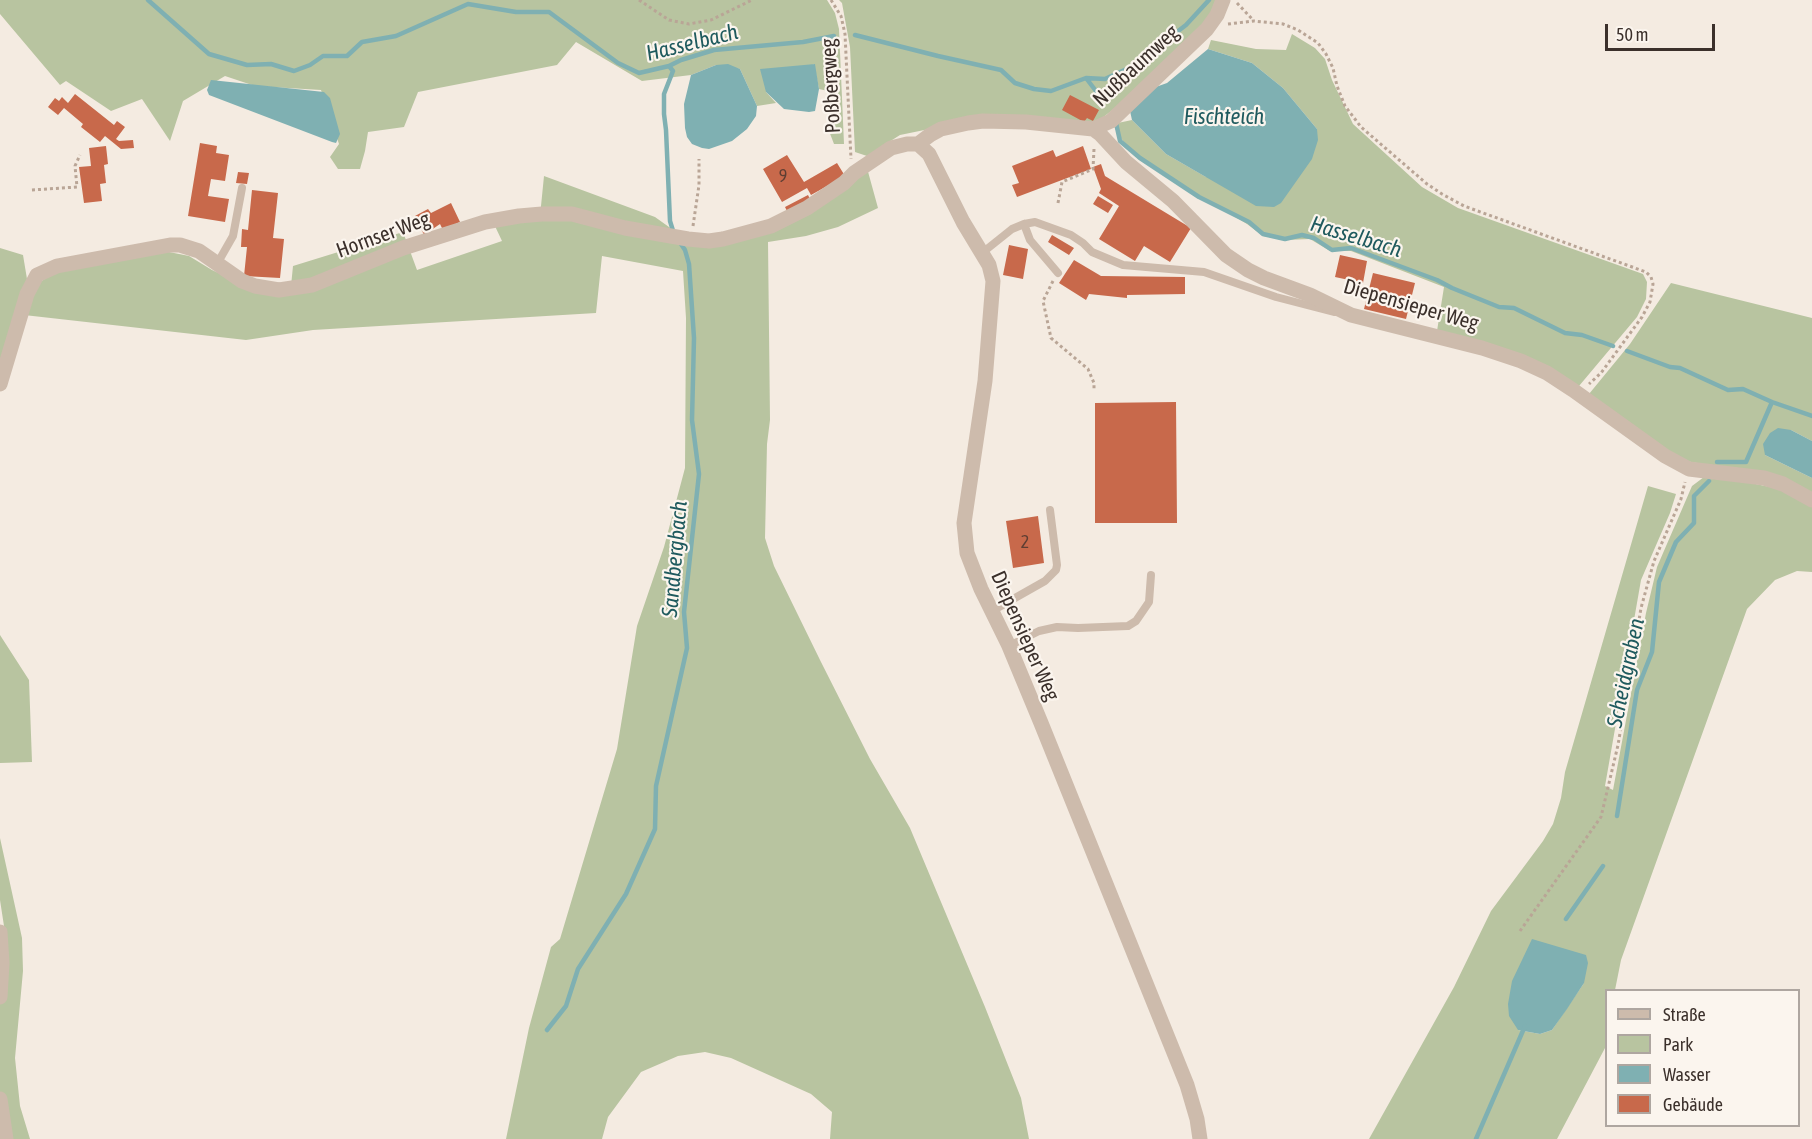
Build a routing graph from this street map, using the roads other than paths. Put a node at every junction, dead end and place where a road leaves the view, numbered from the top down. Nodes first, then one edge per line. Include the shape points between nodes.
1 (1223, 0) edge
2 (1093, 129) junction
3 (918, 144) junction
4 (242, 188) dead end
5 (1024, 224) junction
6 (982, 253) junction
7 (217, 264) junction
8 (1058, 273) road end
9 (1347, 313) junction
10 (0, 384) edge
11 (1812, 500) edge
12 (1050, 510) dead end
13 (1151, 575) dead end
14 (992, 611) junction
15 (1010, 646) junction
16 (0, 932) edge
17 (0, 998) edge
18 (0, 1099) edge
19 (6, 1139) edge
20 (1200, 1139) edge

1 - 2 street, Nußbaumweg via 1207,29 1111,121
2 - 3 street via 983,121 941,129
2 - 9 street, Diepensieper Weg via 1235,262
3 - 6 street, Diepensieper Weg via 929,154
3 - 7 street, Hornser Weg via 891,148 826,196 771,226 723,239 667,236 572,214 519,216 485,222 403,248 312,285 279,290 255,286
4 - 7 lane via 233,236
5 - 6 lane
5 - 8 lane via 1030,240
5 - 9 lane via 1035,222 1071,235 1092,252 1124,266 1204,272 1301,305
6 - 14 street, Diepensieper Weg via 992,274 994,293 965,535 972,570
7 - 10 street, Hornser Weg via 190,248 170,245 45,270 37,275 27,294
9 - 11 street, Diepensieper Weg via 1521,361 1547,373 1689,469 1764,478
12 - 14 lane via 1056,570 1045,581
13 - 15 lane via 1149,602 1128,626 1057,627 1039,631
14 - 15 street, Diepensieper Weg
15 - 20 street, Diepensieper Weg via 1187,1085
16 - 17 street
18 - 19 street

